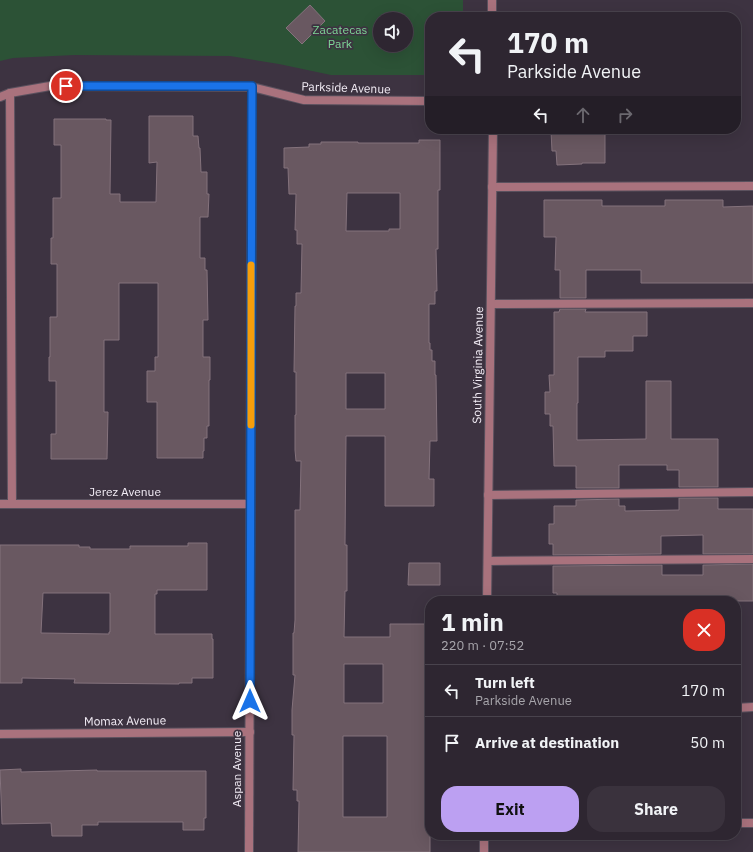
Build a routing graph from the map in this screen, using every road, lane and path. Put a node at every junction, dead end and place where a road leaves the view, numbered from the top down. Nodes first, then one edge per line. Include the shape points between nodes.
1 (492, 0) edge
2 (492, 12) edge
3 (252, 86) junction
4 (10, 93) junction
5 (0, 97) edge
6 (425, 101) edge
7 (492, 134) edge
8 (753, 186) edge
9 (492, 187) junction
10 (490, 304) junction
11 (753, 304) edge
12 (753, 492) edge
13 (488, 495) junction
14 (0, 504) edge
15 (12, 504) junction
16 (250, 504) junction
17 (753, 559) edge
18 (488, 561) junction
19 (487, 596) edge
20 (753, 707) edge
21 (741, 708) edge
22 (250, 732) junction
23 (0, 734) edge
24 (741, 823) edge
25 (753, 823) edge
26 (484, 840) edge
27 (249, 852) edge
28 (484, 852) edge

1 - 2 street
3 - 4 street, Parkside Avenue via 50,86
3 - 6 street, Parkside Avenue via 304,100
3 - 16 street, Aspan Avenue
4 - 5 street, Parkside Avenue
4 - 15 street
7 - 9 street, South Virginia Avenue
8 - 9 street
9 - 10 street, South Virginia Avenue
10 - 11 street
10 - 13 street, South Virginia Avenue
12 - 13 street
13 - 18 street, South Virginia Avenue
14 - 15 street, Jerez Avenue
15 - 16 street, Jerez Avenue
16 - 22 street, Aspan Avenue
17 - 18 street
18 - 19 street, South Virginia Avenue
20 - 21 street
22 - 23 street, Momax Avenue
22 - 27 street, Aspan Avenue
24 - 25 street
26 - 28 street

